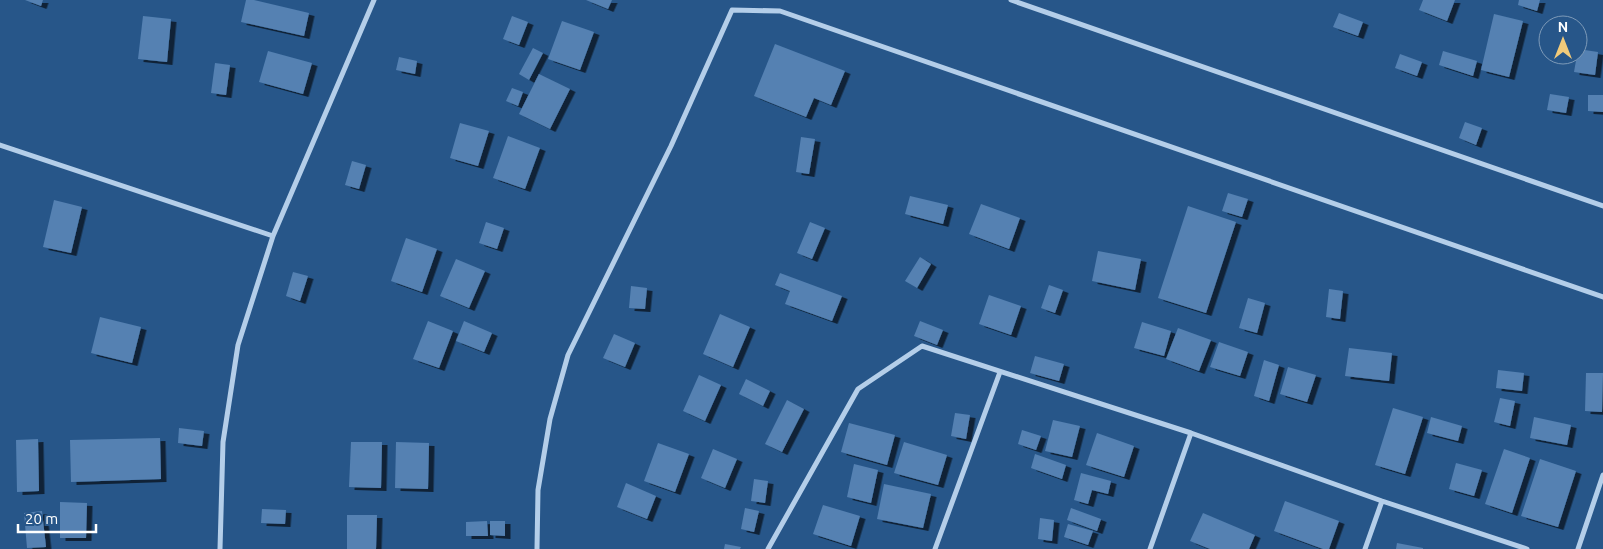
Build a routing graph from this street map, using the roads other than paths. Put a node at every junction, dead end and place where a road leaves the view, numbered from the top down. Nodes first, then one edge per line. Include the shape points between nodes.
1 (374, 0) edge
2 (1011, 0) edge
3 (0, 145) edge
4 (1603, 206) edge
5 (273, 236) junction
6 (1603, 297) edge
7 (1000, 372) junction
8 (1191, 434) junction
9 (1603, 475) edge
10 (1382, 501) junction
11 (220, 549) edge
12 (537, 549) edge
13 (768, 549) edge
14 (935, 549) edge
15 (1150, 549) edge
16 (1366, 549) edge
17 (1527, 549) edge
18 (1578, 549) edge

1 - 5 street
2 - 4 street
3 - 5 street
5 - 11 street via 238,345 223,442
6 - 12 street via 780,11 732,10 671,146 568,355 550,420 538,490
7 - 8 street
7 - 13 street via 922,346 858,389
7 - 14 street
8 - 10 street
8 - 15 street
9 - 18 street
10 - 16 street
10 - 17 street

